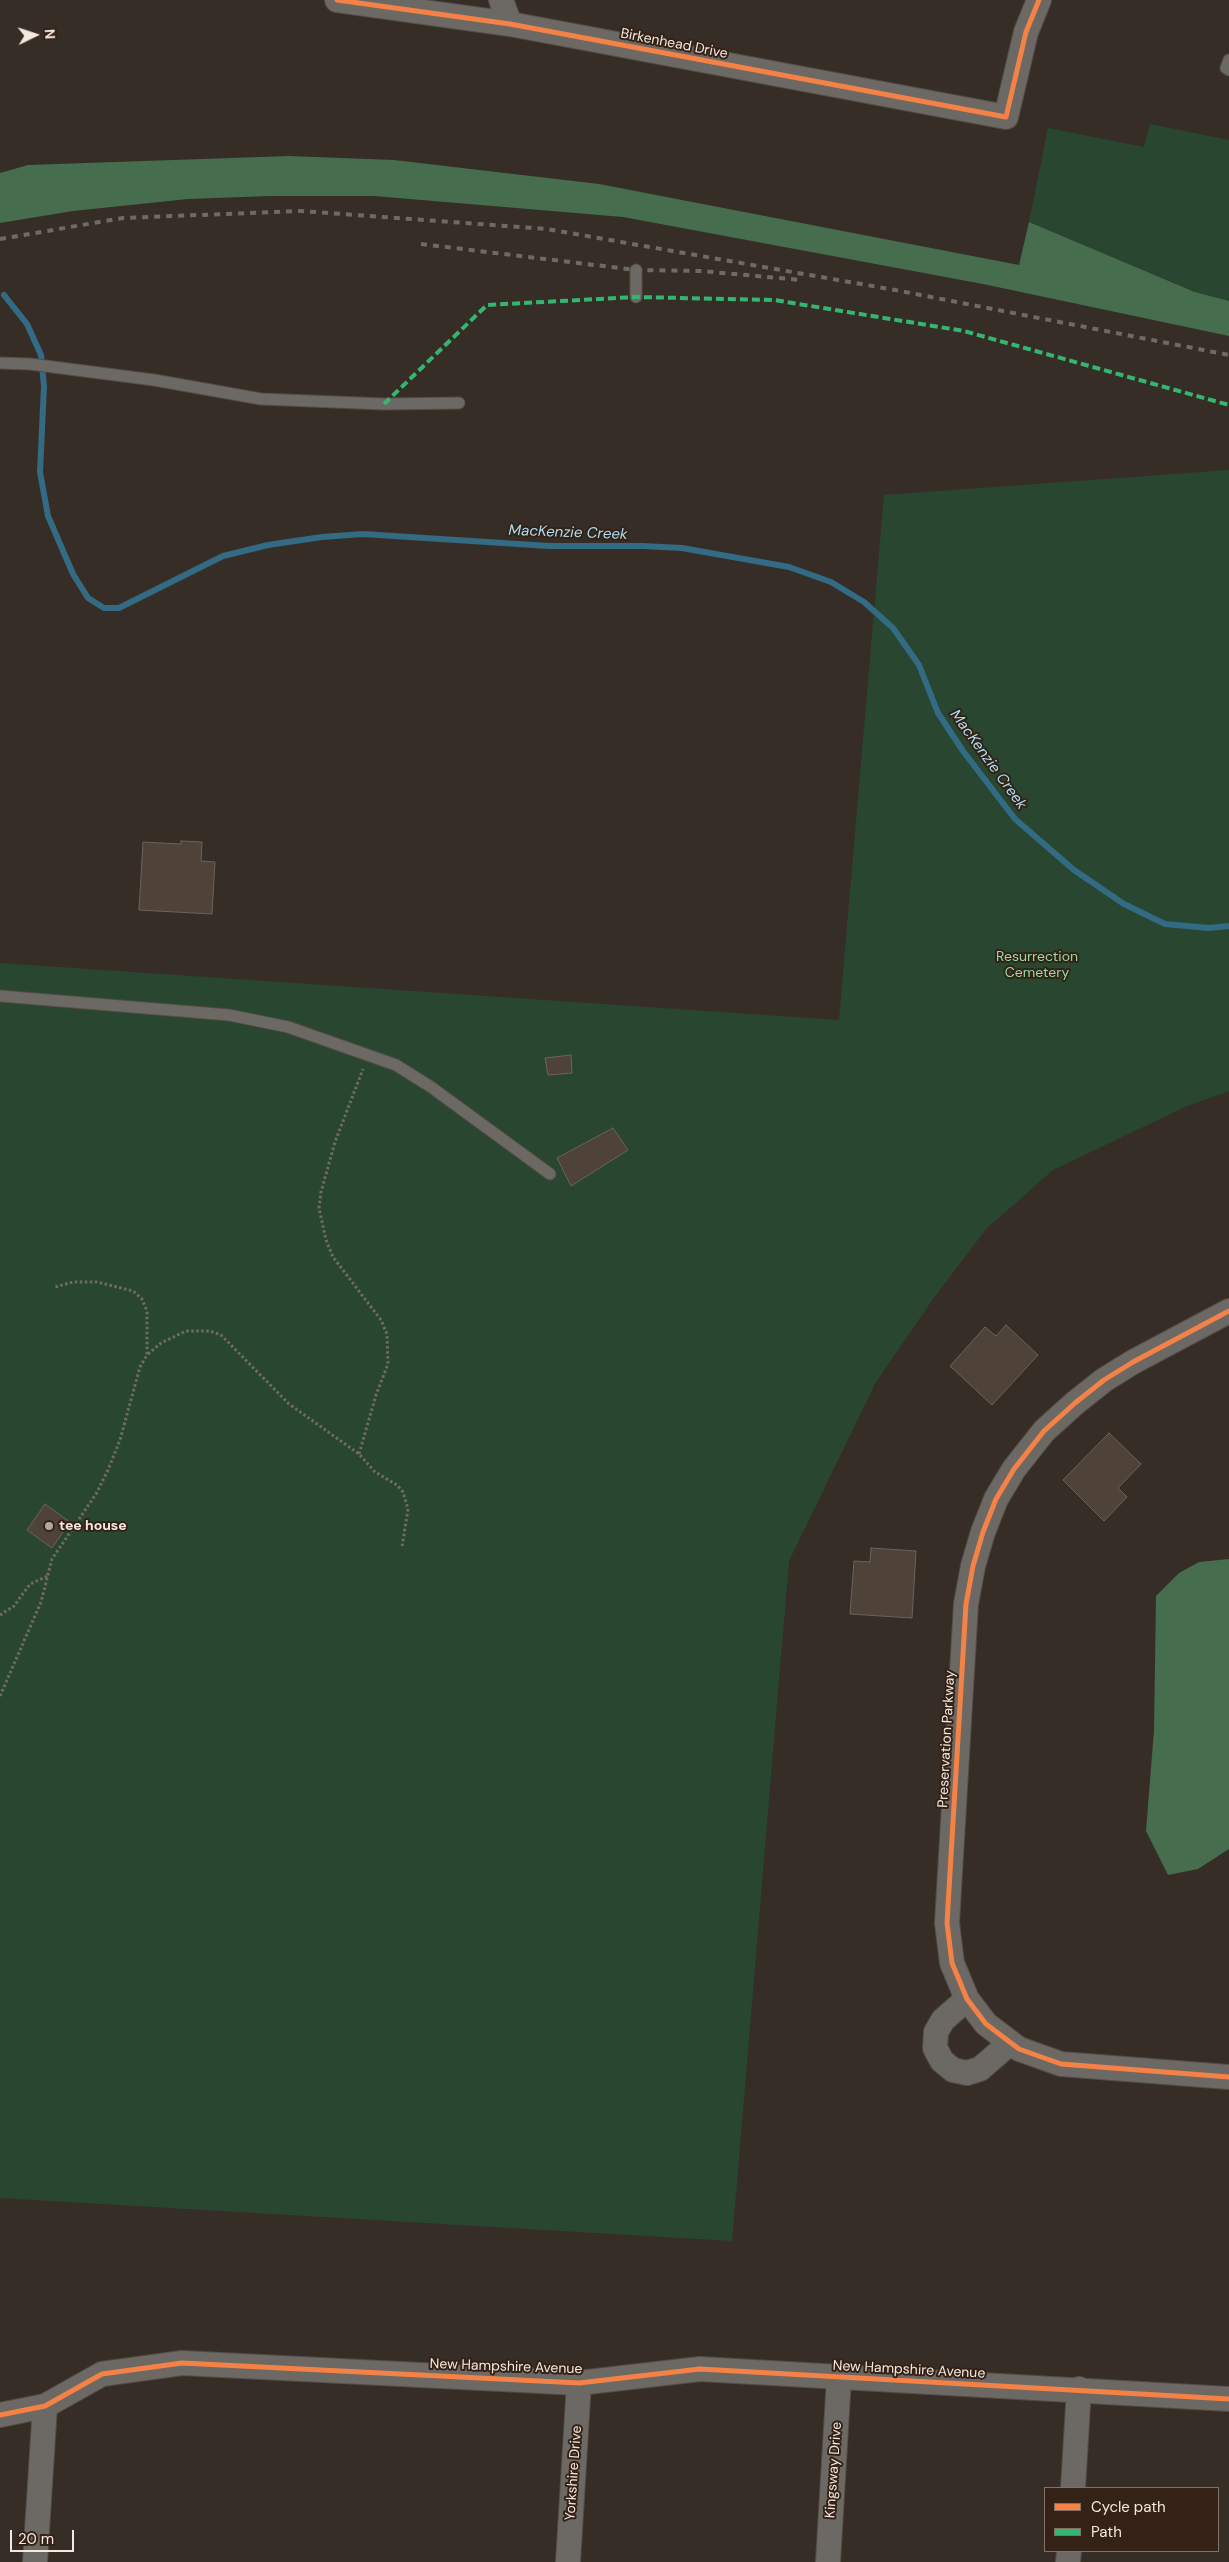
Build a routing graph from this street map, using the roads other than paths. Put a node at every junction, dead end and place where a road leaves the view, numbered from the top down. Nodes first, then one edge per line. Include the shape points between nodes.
1 (337, 0) edge
2 (501, 0) edge
3 (1039, 0) edge
4 (510, 24) junction
5 (1229, 60) edge
6 (1229, 70) edge
7 (636, 270) dead end
8 (636, 297) dead end
9 (0, 363) edge
10 (459, 403) dead end
11 (0, 996) edge
12 (550, 1174) dead end
13 (1229, 1311) edge
14 (967, 1999) junction
15 (1010, 2044) junction
16 (1229, 2076) edge
17 (839, 2378) junction
18 (579, 2383) junction
19 (1079, 2390) junction
20 (1229, 2399) edge
21 (45, 2406) junction
22 (0, 2415) edge
23 (1073, 2487) edge
24 (35, 2562) edge
25 (568, 2562) edge
26 (828, 2562) edge

1 - 4 street, Birkenhead Drive
2 - 4 street
3 - 4 street, Birkenhead Drive via 1026,32 1006,117
5 - 6 lane via 1226,68
7 - 8 lane
9 - 10 lane via 154,380 262,399 384,404
11 - 12 lane via 229,1015 288,1027 396,1065
13 - 14 street, Preservation Parkway via 1133,1362 1069,1408 1044,1431 1014,1469 982,1532 966,1604 947,1923 952,1963
14 - 15 street, Preservation Parkway via 986,2024
14 - 15 street via 943,2020 936,2032 935,2048 942,2061 953,2070 967,2073 980,2069
15 - 16 street, Preservation Parkway via 1030,2055 1060,2064
17 - 18 street, New Hampshire Avenue via 700,2369
17 - 19 street, New Hampshire Avenue
17 - 26 street, Kingsway Drive
18 - 21 street, New Hampshire Avenue via 182,2362 102,2374
18 - 25 street, Yorkshire Drive
19 - 20 street, New Hampshire Avenue
19 - 23 street
21 - 22 street, New Hampshire Avenue
21 - 24 street

